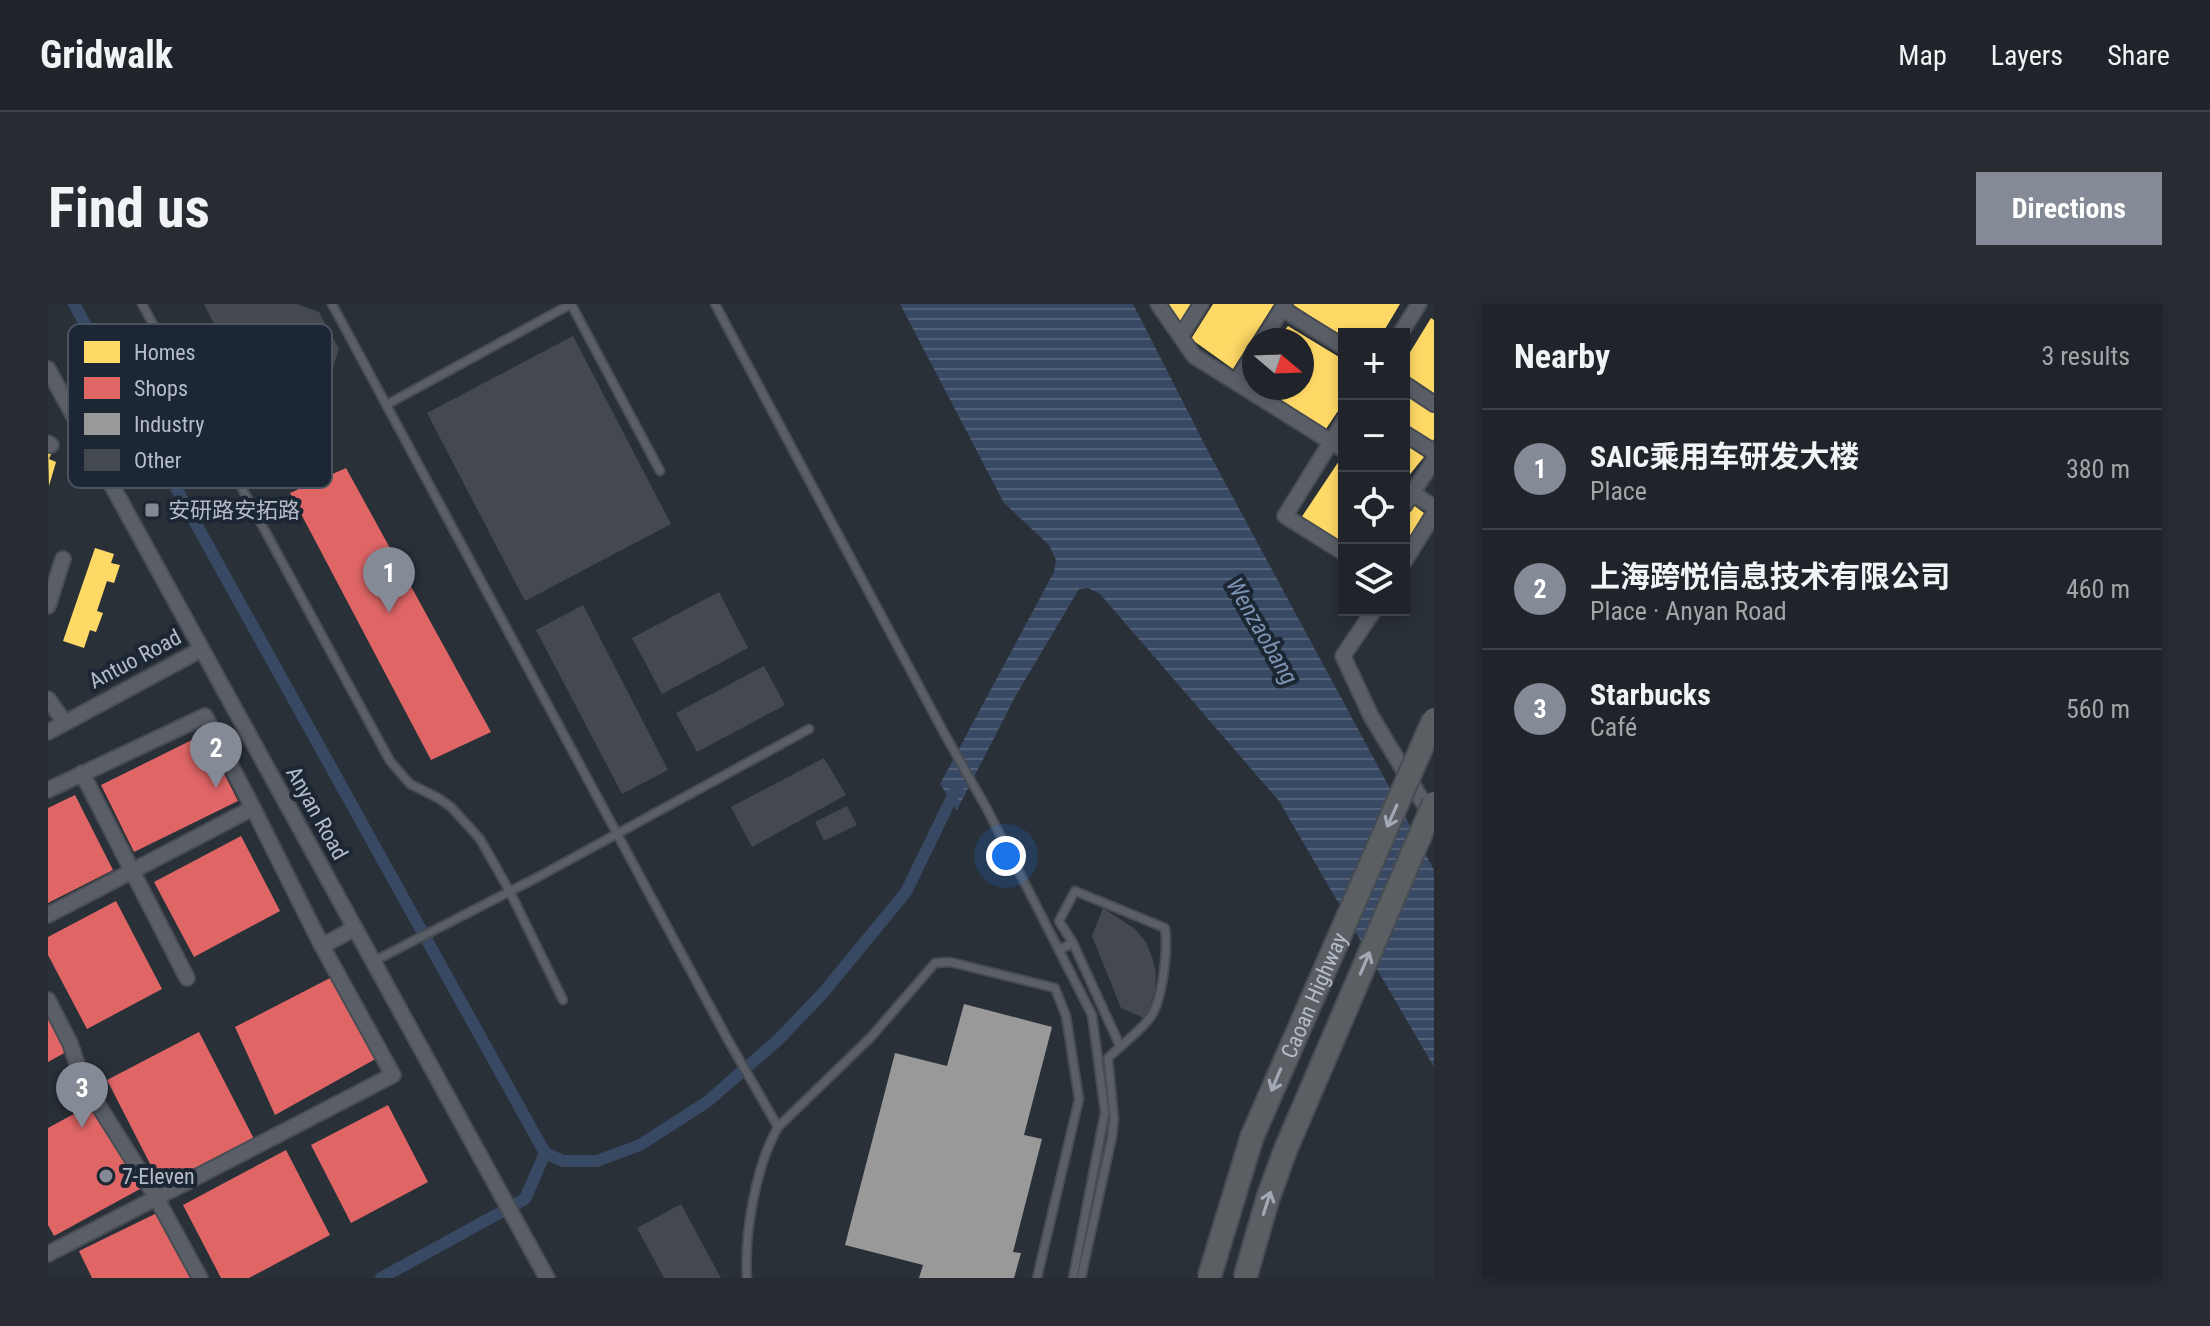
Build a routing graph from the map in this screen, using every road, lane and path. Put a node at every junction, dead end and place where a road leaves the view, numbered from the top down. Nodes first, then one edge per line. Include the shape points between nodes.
1 (142, 304) edge
2 (332, 304) edge
3 (571, 304) edge
4 (715, 304) edge
5 (1158, 304) edge
6 (1201, 304) edge
7 (1419, 304) edge
8 (1284, 307) edge
9 (153, 324) edge
10 (1271, 328) edge
11 (1404, 328) edge
12 (1181, 336) junction
13 (1338, 343) edge
14 (48, 369) edge
15 (1242, 373) edge
16 (1236, 382) junction
17 (1410, 388) edge
18 (1434, 404) edge
19 (68, 405) edge
20 (386, 405) junction
21 (1338, 431) edge
22 (1410, 437) edge
23 (1331, 442) junction
24 (1338, 446) edge
25 (1434, 452) edge
26 (1434, 460) edge
27 (660, 471) dead end
28 (113, 488) edge
29 (242, 488) edge
30 (1410, 492) edge
31 (1410, 497) edge
32 (1434, 507) edge
33 (1434, 514) edge
34 (1338, 549) edge
35 (1410, 552) edge
36 (63, 559) dead end
37 (48, 606) edge
38 (1370, 616) edge
39 (202, 649) junction
40 (48, 699) edge
41 (1434, 719) edge
42 (65, 723) junction
43 (809, 729) dead end
44 (48, 732) edge
45 (82, 773) junction
46 (48, 790) edge
47 (1434, 803) edge
48 (253, 808) junction
49 (1434, 821) edge
50 (618, 833) junction
51 (134, 872) junction
52 (509, 890) junction
53 (48, 915) edge
54 (355, 928) junction
55 (1073, 943) junction
56 (322, 946) junction
57 (1059, 950) junction
58 (373, 962) junction
59 (187, 978) dead end
60 (48, 1000) edge
61 (563, 1000) dead end
62 (1105, 1012) junction
63 (1093, 1022) junction
64 (1120, 1046) junction
65 (778, 1127) junction
66 (156, 1197) junction
67 (48, 1254) edge
68 (200, 1278) edge
69 (547, 1278) edge
70 (747, 1278) edge
71 (1037, 1278) edge
72 (1073, 1278) edge
73 (1081, 1278) edge
74 (1209, 1278) edge
75 (1245, 1278) edge

1 - 9 lane
2 - 20 lane
3 - 20 lane
3 - 27 lane
4 - 57 lane
5 - 12 street
6 - 12 street
7 - 11 street
8 - 10 street
8 - 13 street
12 - 16 street via 1194,356
14 - 19 street, Anyan Road
15 - 16 street
16 - 23 street
17 - 18 street
20 - 50 lane
21 - 23 street
22 - 25 street
23 - 24 street
23 - 34 street via 1285,516
26 - 30 street
28 - 39 street, Anyan Road
29 - 52 lane via 390,761 410,784 440,799 466,822
31 - 32 street
33 - 35 street
36 - 37 street
38 - 49 street via 1343,656 1371,716
39 - 42 street, Antuo Road
39 - 54 street, Anyan Road
40 - 42 street
41 -> 74 highway, Caoan Highway, bridge via 1252,1137
42 - 44 street, Antuo Road
43 - 50 lane
45 - 46 street
45 - 48 street via 205,716
45 - 51 street
75 -> 47 highway, Caoan Highway, bridge via 1285,1151
48 - 51 street
48 - 56 street
50 - 52 lane
50 - 65 lane
51 - 53 street
51 - 59 street
52 - 58 lane
52 - 61 lane
54 - 56 street
54 - 58 street, Anyan Road
55 - 57 lane
55 - 62 lane
55 - 64 lane via 1059,921 1075,891 1165,928 1163,977 1151,1018
56 - 66 street via 393,1075
57 - 63 lane
58 - 69 street, Anyan Road
60 - 66 street via 82,1079
62 - 63 lane
62 - 64 lane
63 - 72 lane via 1105,1112
64 - 73 lane via 1108,1058 1112,1137
65 - 70 lane via 747,1229
65 - 71 lane via 871,1037 935,963 950,962 1055,988 1066,1016 1079,1099
66 - 67 street
66 - 68 street

